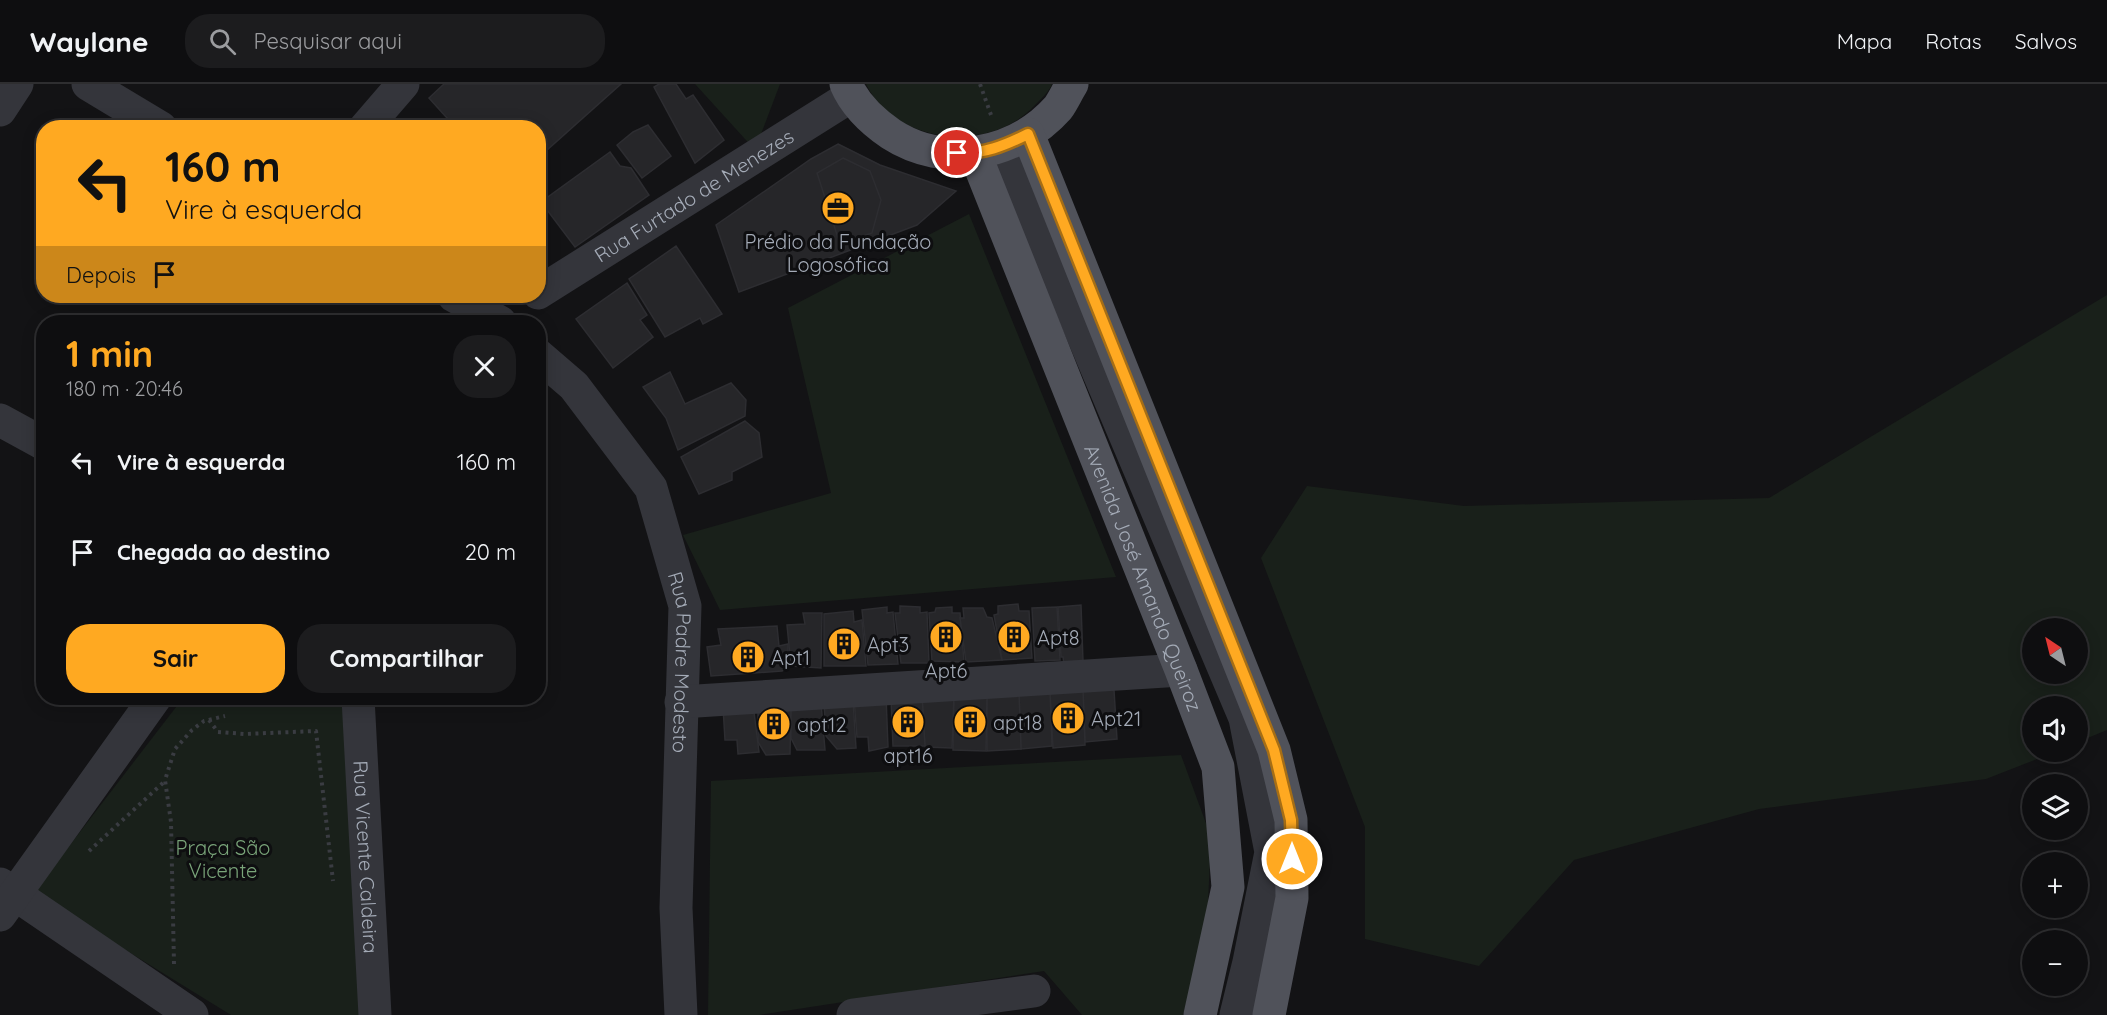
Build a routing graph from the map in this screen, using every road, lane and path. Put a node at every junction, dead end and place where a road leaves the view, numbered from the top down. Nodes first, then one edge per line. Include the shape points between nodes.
1 (17, 84) edge
2 (88, 84) edge
3 (403, 84) edge
4 (1072, 84) edge
5 (849, 90) edge
6 (0, 110) edge
7 (148, 120) edge
8 (372, 120) edge
9 (1002, 145) junction
10 (546, 288) edge
11 (466, 303) edge
12 (524, 303) edge
13 (487, 315) edge
14 (506, 315) edge
15 (546, 362) edge
16 (0, 420) edge
17 (36, 440) edge
18 (1181, 670) junction
19 (681, 702) junction
20 (150, 705) edge
21 (358, 705) edge
22 (225, 716) dead end
23 (209, 720) junction
24 (165, 780) junction
25 (81, 858) dead end
26 (333, 891) dead end
27 (5, 898) edge
28 (175, 970) dead end
29 (1034, 992) dead end
30 (192, 1015) edge
31 (375, 1015) edge
32 (681, 1015) edge
33 (853, 1015) edge
34 (1200, 1015) edge
35 (1236, 1015) edge
36 (1269, 1015) edge

1 - 6 street
2 - 7 street
3 - 8 street
4 - 9 main road via 1059,107
5 - 9 main road via 875,123 905,143 939,153
5 - 10 street, Rua Furtado de Menezes
9 - 18 main road, Avenida José Amando Queiroz
9 - 35 street via 1245,718 1271,852
9 - 36 main road via 1274,750 1291,820 1292,898
11 - 13 street
12 - 14 street
15 - 19 street, Rua Padre Modesto via 574,386 651,489 685,606
16 - 17 street
18 - 19 street
18 - 34 main road, Avenida José Amando Queiroz via 1218,767 1228,887
19 - 32 street, Rua Padre Modesto via 676,908
20 - 27 street
21 - 31 street, Rua Vicente Caldeira
22 - 23 path
23 - 24 path via 192,730 175,749
23 - 26 path via 218,732 316,731
24 - 25 path
24 - 28 path via 171,822
27 - 30 street
29 - 33 street

